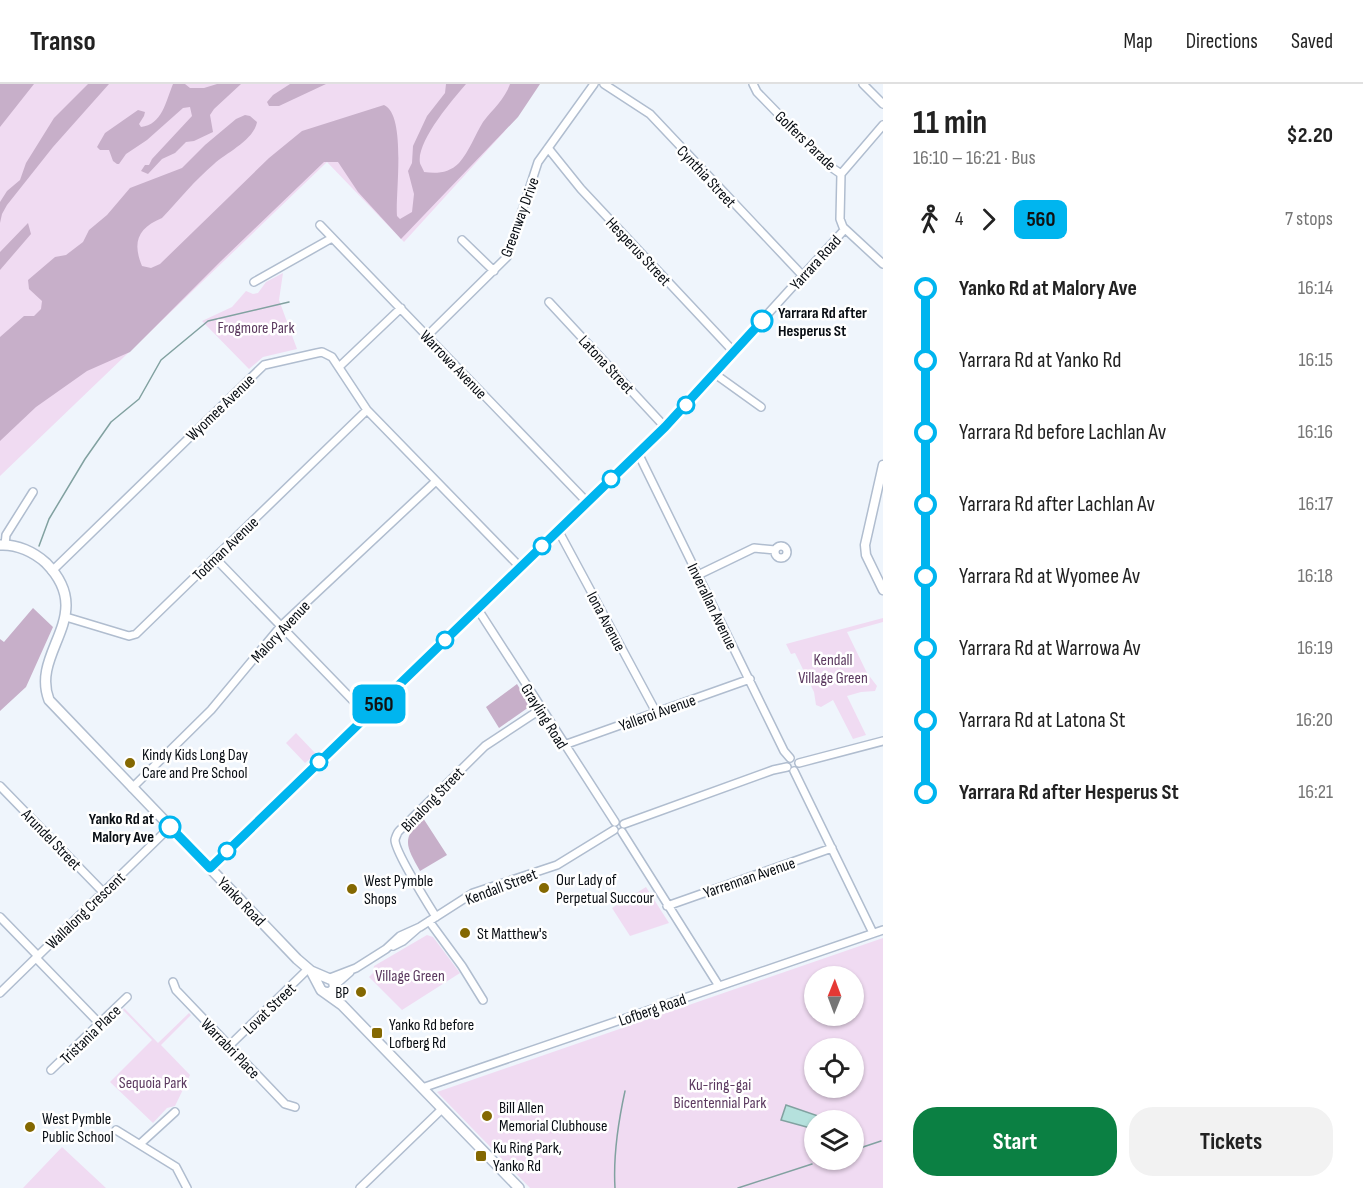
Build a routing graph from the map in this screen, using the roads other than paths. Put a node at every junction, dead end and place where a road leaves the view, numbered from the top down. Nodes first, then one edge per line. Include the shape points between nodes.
1 (594, 84) edge
2 (604, 84) edge
3 (753, 84) edge
4 (863, 84) edge
5 (883, 104) edge
6 (883, 125) edge
7 (548, 148) junction
8 (841, 174) junction
9 (320, 225) dead end
10 (845, 229) junction
11 (332, 238) junction
12 (462, 240) dead end
13 (883, 264) edge
14 (494, 271) junction
15 (803, 276) junction
16 (254, 282) dead end
17 (549, 302) dead end
18 (400, 309) junction
19 (427, 336) junction
20 (734, 352) junction
21 (339, 367) junction
22 (715, 374) junction
23 (761, 407) dead end
24 (367, 410) junction
25 (665, 427) junction
26 (638, 453) junction
27 (883, 465) edge
28 (436, 481) junction
29 (33, 492) dead end
30 (587, 502) junction
31 (558, 530) junction
32 (2, 545) edge
33 (775, 550) dead end
34 (215, 558) junction
35 (520, 567) junction
36 (52, 571) junction
37 (698, 575) junction
38 (883, 590) edge
39 (477, 608) junction
40 (66, 617) junction
41 (281, 626) junction
42 (750, 679) junction
43 (541, 709) junction
44 (657, 712) junction
45 (367, 716) junction
46 (883, 741) edge
47 (564, 745) junction
48 (790, 758) junction
49 (799, 763) junction
50 (787, 768) junction
51 (794, 771) junction
52 (0, 786) edge
53 (132, 788) junction
54 (624, 824) junction
55 (614, 826) junction
56 (170, 827) junction
57 (622, 832) junction
58 (832, 848) junction
59 (210, 868) junction
60 (104, 893) junction
61 (667, 906) junction
62 (0, 917) edge
63 (432, 919) junction
64 (883, 930) edge
65 (873, 933) junction
66 (37, 957) junction
67 (310, 970) junction
68 (172, 982) dead end
69 (331, 983) junction
70 (719, 986) junction
71 (322, 989) junction
72 (0, 993) edge
73 (127, 997) dead end
74 (483, 1000) dead end
75 (342, 1005) junction
76 (100, 1024) junction
77 (229, 1046) junction
78 (51, 1070) dead end
79 (422, 1088) junction
80 (295, 1107) dead end
81 (442, 1109) junction
82 (175, 1112) dead end
83 (116, 1130) dead end
84 (140, 1144) junction
85 (187, 1188) edge
86 (360, 1188) edge
87 (519, 1188) edge

1 - 7 street, Greenway Drive
2 - 15 street, Cynthia Street via 650,114
3 - 8 street, Golfers Parade via 828,165
4 - 5 street
6 - 8 street, Golfers Parade
7 - 14 street, Greenway Drive via 538,162 507,257
7 - 20 street, Hesperus Street via 581,189
8 - 10 street, Yarrara Road via 840,219
9 - 11 street, Warrowa Avenue
10 - 13 street
10 - 15 street, Yarrara Road
11 - 16 street
11 - 18 street, Warrowa Avenue
12 - 14 street
14 - 19 street, Greenway Drive
15 - 20 street, Yarrara Road
17 - 25 street, Latona Street
18 - 19 street, Warrowa Avenue
18 - 21 street
19 - 30 street, Warrowa Avenue
20 - 22 street, Yarrara Road
21 - 24 street, Wyomee Avenue
21 - 36 street, Wyomee Avenue via 322,352 264,365
22 - 23 street
22 - 25 street, Yarrara Road
24 - 28 street, Wyomee Avenue
24 - 34 street, Todman Avenue
25 - 26 street, Yarrara Road
26 - 30 street, Yarrara Road
26 - 37 street, Inverallan Avenue
27 - 38 street via 865,545
28 - 35 street, Wyomee Avenue
28 - 41 street, Malory Avenue
29 - 32 street
30 - 31 street, Yarrara Road
31 - 35 street, Yarrara Road
31 - 44 street, Iona Avenue
32 - 36 main road via 33,553
33 - 37 street via 754,548
34 - 40 street, Todman Avenue via 133,636
34 - 41 street
35 - 39 street, Yarrara Road
36 - 40 main road via 63,592
37 - 42 street, Inverallan Avenue
39 - 43 street, Grayling Road
39 - 45 street, Yarrara Road
40 - 53 main road, Yanko Road via 46,666 49,700
41 - 45 street
41 - 53 street, Malory Avenue via 211,710
42 - 44 street, Yalleroi Avenue
42 - 48 street, Inverallan Avenue
43 - 47 street, Grayling Road
43 - 63 street, Binalong Street via 485,746 399,831 397,846
44 - 47 street, Yalleroi Avenue
45 - 59 street, Yarrara Road
46 - 49 street
47 - 55 street, Grayling Road
48 - 49 street
48 - 50 street
49 - 51 street
50 - 51 street
50 - 54 street
51 - 58 street
52 - 60 street, Arundel Street
53 - 56 main road, Yanko Road
54 - 55 street via 619,821
54 - 57 street
55 - 57 street via 616,832
55 - 63 street, Kendall Street via 557,865 472,893
56 - 59 main road, Yanko Road
56 - 60 street, Wallalong Crescent
57 - 61 street
58 - 61 street, Yarrennan Avenue
58 - 65 street
59 - 67 main road, Yanko Road
60 - 66 street, Wallalong Crescent
61 - 70 street
62 - 66 street
63 - 69 street, Kendall Street
63 - 74 street, Binalong Street
64 - 65 street, Lofberg Road
65 - 70 street, Lofberg Road
66 - 72 street, Wallalong Crescent
66 - 76 street
67 - 69 main road, Yanko Road
67 - 71 main road, Yanko Road
67 - 77 street, Lovat Street
68 - 77 street, Warrabri Place
69 - 71 main road via 321,981
69 - 75 main road, Yanko Road
70 - 79 street, Lofberg Road
71 - 75 main road, Yanko Road
73 - 76 street, Tristania Place
75 - 79 main road, Yanko Road
76 - 78 street, Tristania Place
77 - 80 street, Warrabri Place via 285,1104
79 - 81 main road, Yanko Road
81 - 86 street
81 - 87 main road, Yanko Road
82 - 84 street
83 - 84 street
84 - 85 street via 176,1167

